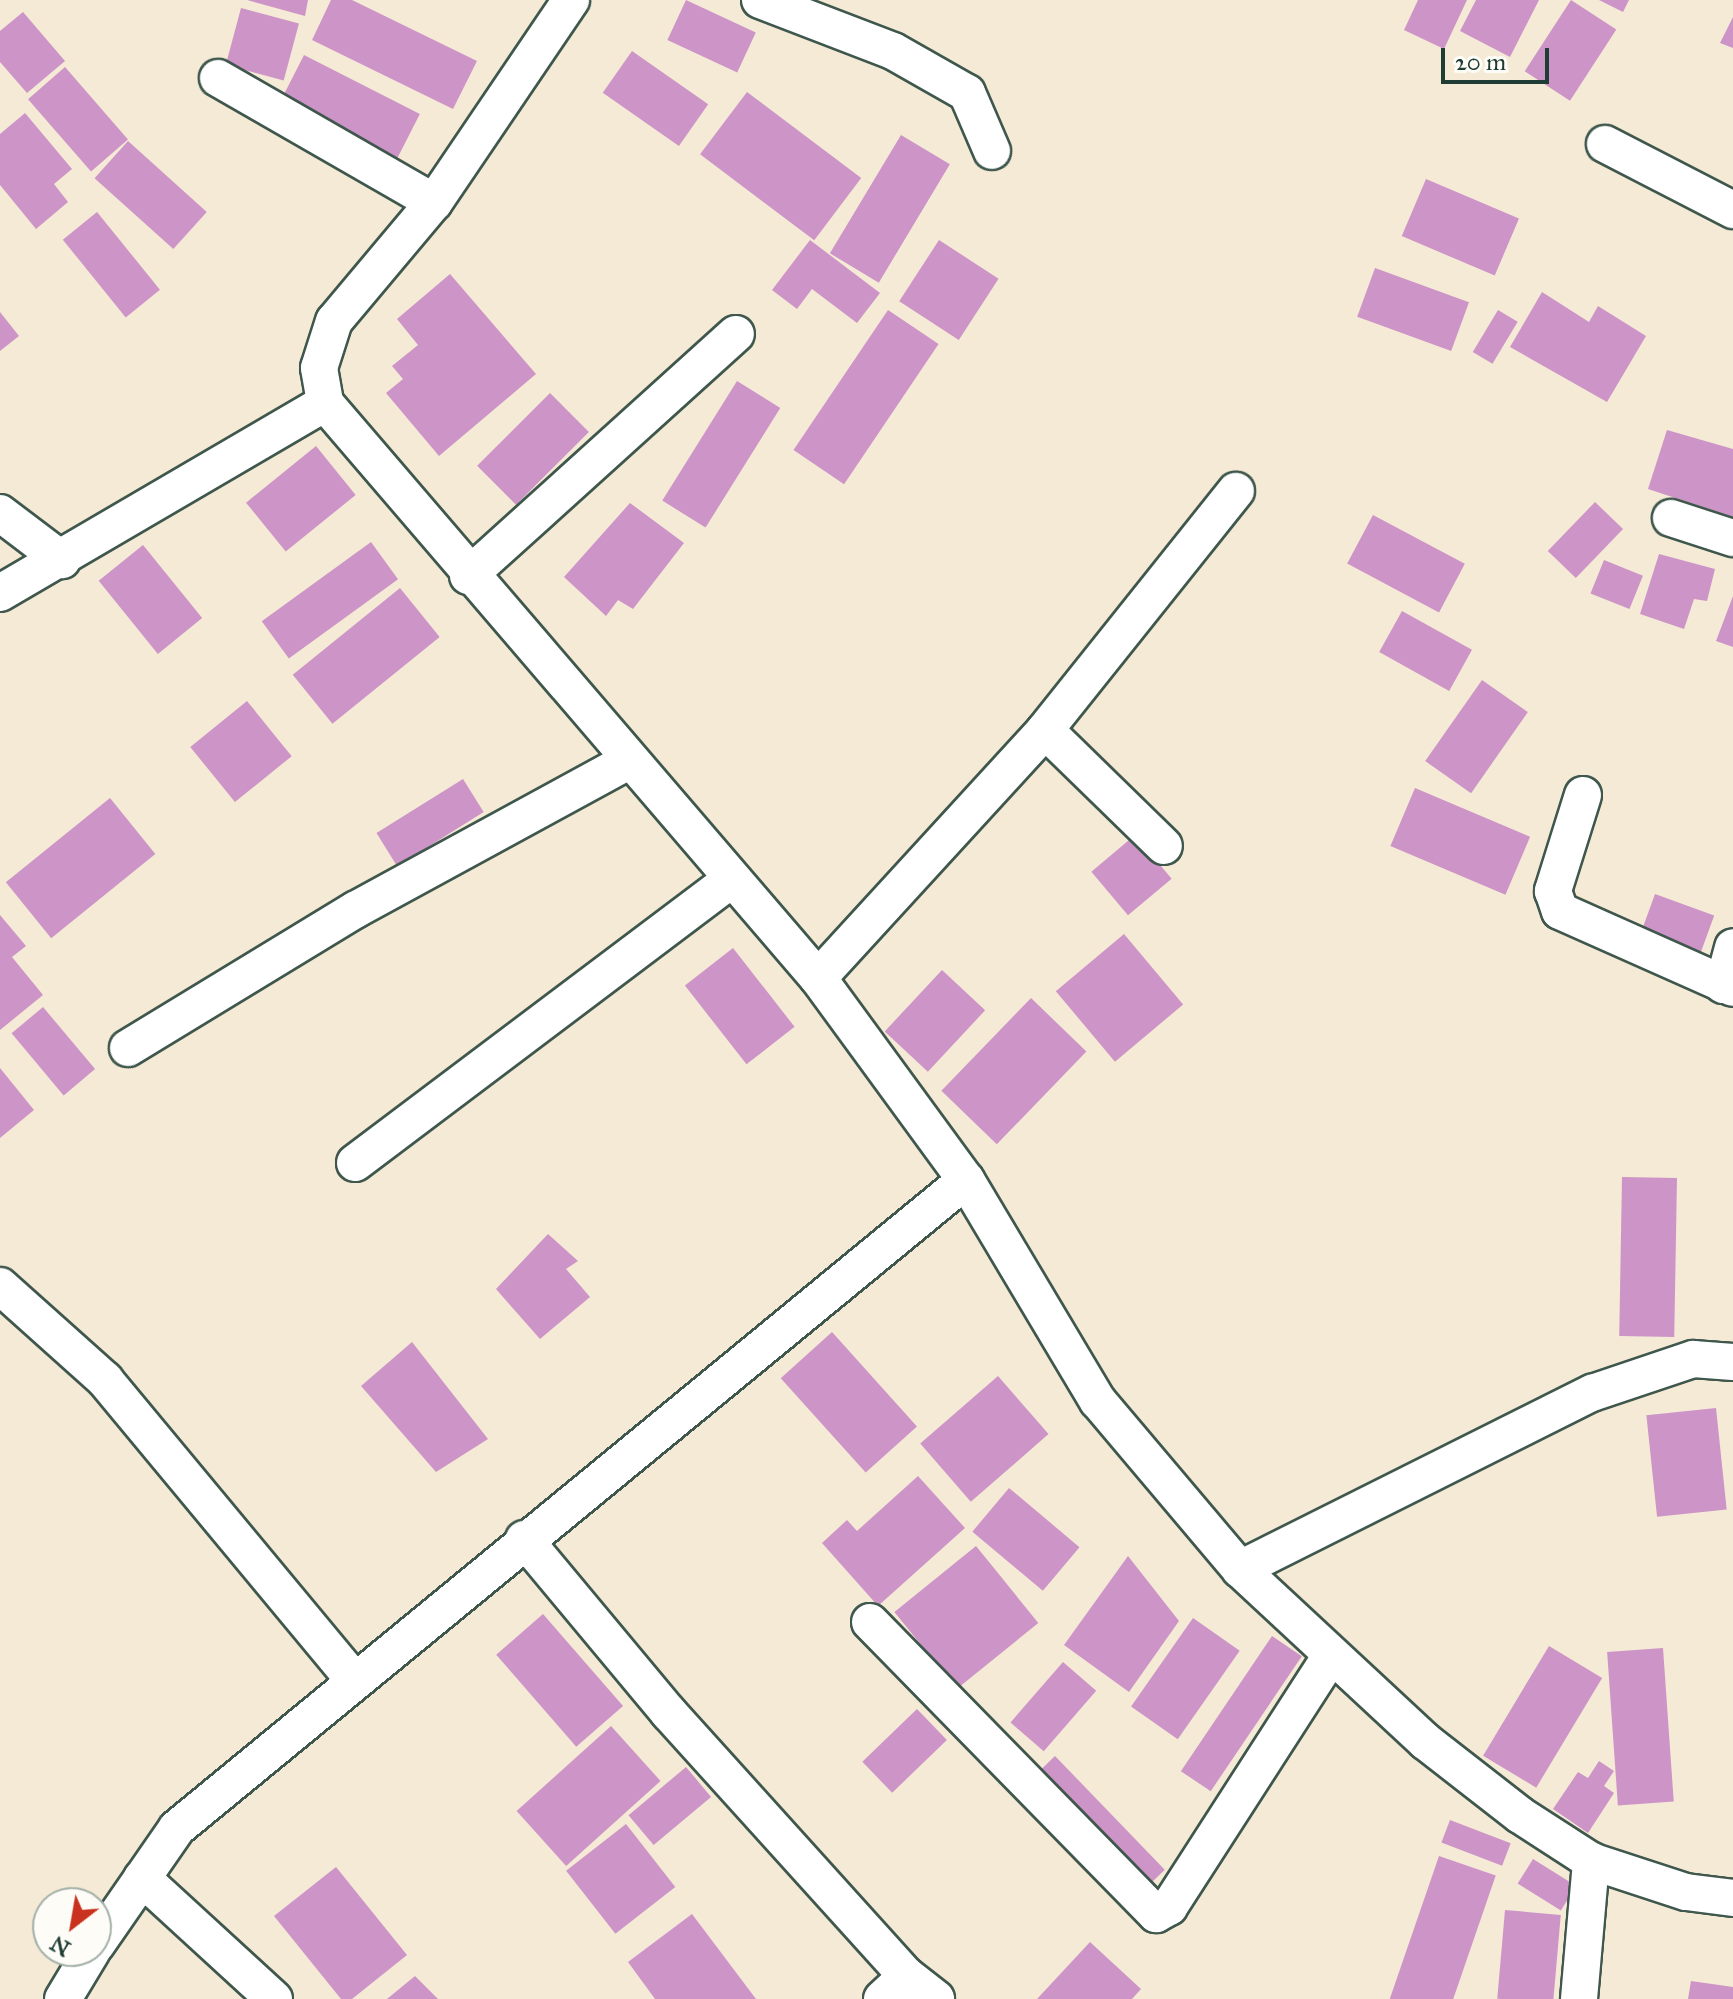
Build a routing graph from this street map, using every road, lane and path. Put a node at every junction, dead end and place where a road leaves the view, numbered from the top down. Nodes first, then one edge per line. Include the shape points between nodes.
1 (571, 0) edge
2 (760, 0) edge
3 (218, 78) dead end
4 (1605, 144) dead end
5 (992, 151) dead end
6 (434, 202) junction
7 (1733, 210) edge
8 (736, 334) dead end
9 (325, 403) junction
10 (1236, 491) dead end
11 (0, 513) edge
12 (1671, 518) dead end
13 (1733, 538) edge
14 (62, 560) junction
15 (468, 576) junction
16 (0, 593) edge
17 (1045, 730) junction
18 (626, 762) junction
19 (1583, 795) dead end
20 (1164, 846) dead end
21 (729, 881) junction
22 (1733, 947) edge
23 (818, 978) junction
24 (1728, 986) edge
25 (128, 1048) dead end
26 (355, 1163) dead end
27 (966, 1180) junction
28 (0, 1286) edge
29 (1733, 1362) edge
30 (524, 1539) junction
31 (1240, 1569) junction
32 (870, 1622) dead end
33 (1330, 1657) junction
34 (354, 1680) junction
35 (1591, 1861) junction
36 (142, 1878) junction
37 (1733, 1898) edge
38 (112, 1922) edge
39 (82, 1967) edge
40 (894, 1988) edge
41 (63, 1999) edge
42 (274, 1999) edge
43 (936, 1999) edge
44 (1579, 1999) edge

1 - 6 street
2 - 5 street via 893,51 967,93
3 - 6 street
4 - 7 street
6 - 9 street via 334,321 319,368
8 - 15 street
9 - 14 street
9 - 15 street
10 - 17 street
11 - 14 street
12 - 13 street
14 - 16 street
15 - 18 street
17 - 20 street
17 - 23 street
18 - 21 street
18 - 25 street via 355,910
19 - 24 street via 1553,891 1560,911
21 - 23 street
21 - 26 street
22 - 24 street
23 - 27 street
27 - 30 street
27 - 31 street via 1098,1401
28 - 34 street via 105,1380
29 - 31 street via 1693,1359 1592,1393
30 - 34 street
30 - 40 street
31 - 33 street
32 - 33 street via 1156,1914 1169,1907
33 - 35 street via 1425,1741
34 - 36 street via 177,1828
35 - 37 street via 1686,1892
35 - 44 street
36 - 38 street
36 - 42 street
39 - 41 street
40 - 43 street

